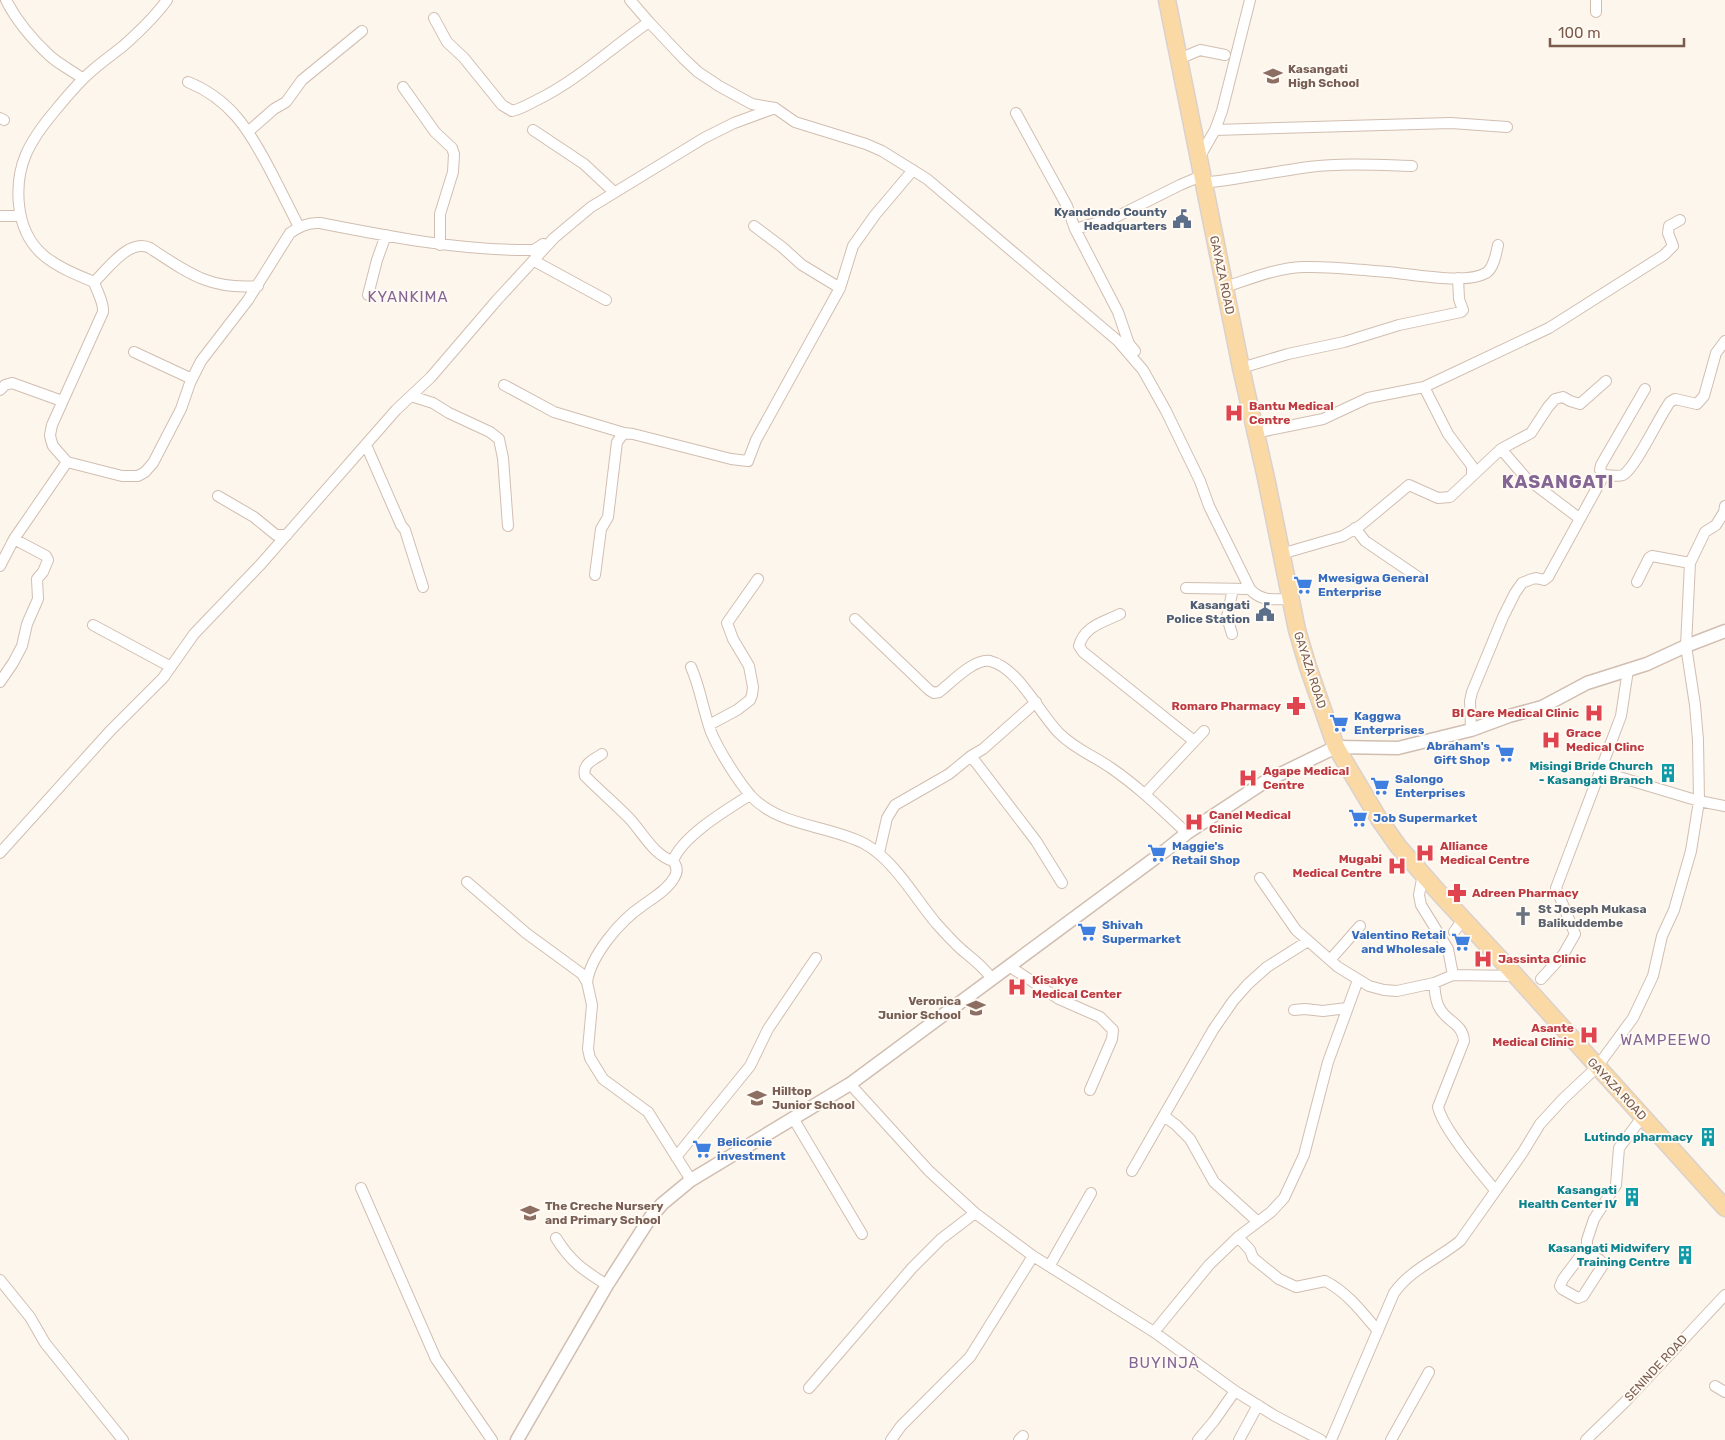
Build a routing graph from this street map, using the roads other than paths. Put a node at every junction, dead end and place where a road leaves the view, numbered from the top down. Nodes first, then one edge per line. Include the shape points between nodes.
1 (6, 0) edge
2 (167, 0) edge
3 (630, 0) edge
4 (1167, 0) edge
5 (1250, 0) edge
6 (1596, 0) edge
7 (1596, 12) dead end
8 (434, 18) dead end
9 (649, 22) junction
10 (362, 31) dead end
11 (1225, 55) dead end
12 (1179, 58) junction
13 (83, 79) junction
14 (188, 82) dead end
15 (403, 87) dead end
16 (775, 108) junction
17 (1016, 113) dead end
18 (1507, 127) dead end
19 (249, 130) junction
20 (533, 130) dead end
21 (1215, 130) junction
22 (1199, 158) junction
23 (1412, 166) dead end
24 (913, 170) junction
25 (1202, 179) junction
26 (614, 192) junction
27 (0, 216) edge
28 (21, 216) junction
29 (1680, 220) dead end
30 (754, 226) dead end
31 (299, 227) junction
32 (1075, 229) junction
33 (386, 235) junction
34 (440, 245) junction
35 (1498, 245) dead end
36 (535, 253) junction
37 (1458, 278) junction
38 (94, 282) junction
39 (258, 286) junction
40 (1225, 287) junction
41 (840, 288) junction
42 (368, 295) dead end
43 (606, 300) dead end
44 (1725, 341) edge
45 (134, 352) dead end
46 (1241, 368) junction
47 (1144, 370) junction
48 (192, 379) junction
49 (1606, 381) dead end
50 (504, 385) dead end
51 (1424, 387) junction
52 (1645, 389) dead end
53 (0, 390) edge
54 (410, 396) junction
55 (62, 401) junction
56 (624, 433) junction
57 (1255, 433) junction
58 (366, 445) junction
59 (1501, 448) junction
60 (68, 462) junction
61 (1472, 475) junction
62 (1604, 475) junction
63 (218, 496) dead end
64 (1725, 506) edge
65 (1579, 518) junction
66 (508, 526) dead end
67 (1355, 528) junction
68 (287, 534) junction
69 (14, 539) junction
70 (1281, 554) junction
71 (1690, 563) junction
72 (0, 566) edge
73 (595, 575) dead end
74 (1418, 577) dead end
75 (758, 579) dead end
76 (1637, 582) dead end
77 (423, 587) dead end
78 (1186, 588) dead end
79 (1233, 589) junction
80 (1250, 589) junction
81 (1290, 599) junction
82 (1120, 614) dead end
83 (855, 618) dead end
84 (93, 625) dead end
85 (1725, 631) edge
86 (1232, 634) dead end
87 (1686, 646) junction
88 (171, 667) junction
89 (691, 667) dead end
90 (1628, 670) junction
91 (0, 682) edge
92 (1036, 702) junction
93 (709, 725) junction
94 (1471, 730) junction
95 (1204, 731) dead end
96 (1194, 741) junction
97 (1336, 748) junction
98 (602, 754) dead end
99 (971, 756) junction
100 (1599, 770) junction
101 (1145, 794) junction
102 (750, 795) junction
103 (1698, 801) junction
104 (1725, 806) edge
105 (1187, 833) junction
106 (0, 853) edge
107 (879, 853) junction
108 (673, 861) junction
109 (1423, 874) junction
110 (1260, 878) dead end
111 (468, 882) dead end
112 (1062, 883) dead end
113 (1360, 926) dead end
114 (1308, 941) junction
115 (595, 944) dead end
116 (816, 958) dead end
117 (1330, 960) junction
118 (1009, 966) junction
119 (1453, 975) junction
120 (1516, 976) junction
121 (585, 978) junction
122 (992, 979) junction
123 (1541, 979) dead end
124 (1358, 980) junction
125 (1434, 983) junction
126 (1347, 1008) junction
127 (1294, 1010) dead end
128 (1597, 1067) junction
129 (850, 1084) junction
130 (1090, 1090) dead end
131 (1164, 1116) junction
132 (1643, 1116) junction
133 (793, 1118) junction
134 (676, 1157) junction
135 (1132, 1171) dead end
136 (691, 1180) junction
137 (361, 1188) dead end
138 (1495, 1190) junction
139 (1091, 1193) dead end
140 (1724, 1203) edge
141 (975, 1213) junction
142 (1258, 1222) junction
143 (862, 1234) dead end
144 (1238, 1237) junction
145 (556, 1238) dead end
146 (1584, 1251) junction
147 (1033, 1256) junction
148 (1050, 1265) junction
149 (0, 1280) edge
150 (607, 1285) junction
151 (1725, 1295) edge
152 (1154, 1332) junction
153 (1378, 1332) junction
154 (1429, 1372) dead end
155 (1714, 1386) dead end
156 (809, 1388) dead end
157 (1235, 1391) junction
158 (1725, 1392) edge
159 (1258, 1405) junction
160 (123, 1440) edge
161 (492, 1440) edge
162 (517, 1440) edge
163 (891, 1440) edge
164 (1198, 1440) edge
165 (1239, 1440) edge
166 (1321, 1440) edge
167 (1331, 1440) edge
168 (1391, 1440) edge
169 (1586, 1440) edge

1 - 13 street via 40,46
2 - 13 street via 149,23
3 - 9 street
4 - 12 main road, GAYAZA ROAD
5 - 21 street
6 - 7 street
8 - 9 street via 447,42 502,105 512,111 571,80
9 - 16 street via 708,79 752,104
10 - 19 street via 302,80 286,102
11 - 12 street via 1200,50
12 - 22 main road, GAYAZA ROAD
13 - 28 street via 43,126 25,155 18,188
14 - 19 street via 207,90
15 - 34 street via 454,154 453,172 440,214
16 - 24 street via 795,122 882,151
16 - 26 street via 720,130
17 - 32 street via 1067,206
18 - 21 street via 1451,123
19 - 31 street
20 - 26 street via 584,164
21 - 22 street
22 - 25 main road, GAYAZA ROAD
23 - 25 street via 1310,167 1240,179
24 - 41 street via 853,246
24 - 47 street via 1118,341
25 - 32 street via 1180,185 1116,217
25 - 40 main road, GAYAZA ROAD
26 - 36 street
27 - 28 street
28 - 38 street via 33,243 44,257 64,270
29 - 51 street via 1668,229 1673,246 1652,263 1549,328
30 - 41 street via 802,265
31 - 33 street via 320,223
31 - 39 street via 290,233
32 - 47 street
33 - 34 street
33 - 42 street
34 - 36 street
35 - 37 street via 1488,272
36 - 43 street via 538,263
36 - 54 street via 437,370
37 - 40 street via 1303,267 1282,269
37 - 46 street via 1461,312 1399,325
38 - 39 street via 130,248 142,245 208,282 230,287
38 - 55 street via 103,312
39 - 48 street via 200,361
40 - 46 main road, GAYAZA ROAD
41 - 56 street via 756,440 748,461
44 - 62 street via 1716,353 1701,401 1697,404 1670,402 1627,472 1618,476
45 - 48 street
46 - 57 main road, GAYAZA ROAD
47 - 80 street via 1187,452 1209,506
48 - 60 street via 176,419 145,472 138,476 122,476
49 - 59 street via 1580,404 1563,397 1555,399 1531,433
50 - 56 street via 554,412
51 - 57 street via 1368,398 1323,419
51 - 61 street via 1448,434 1472,466
52 - 62 street via 1601,466
53 - 55 street via 12,383
54 - 58 street
54 - 66 street via 433,404 499,439
55 - 60 street via 50,435 53,446
56 - 73 street via 617,442 608,516 600,529
57 - 70 main road, GAYAZA ROAD
58 - 68 street
58 - 77 street via 405,530
59 - 61 street
59 - 65 street via 1526,478
60 - 69 street
61 - 67 street via 1444,499 1409,485
62 - 65 street
63 - 68 street via 254,517 276,535
64 - 71 street via 1716,525 1705,532
65 - 94 street via 1548,577 1522,583 1515,593 1472,692
67 - 70 street via 1343,536
67 - 74 street via 1378,552
68 - 88 street via 194,634
69 - 72 street
69 - 91 street via 48,560 37,579 38,599 22,646
70 - 81 main road, GAYAZA ROAD
71 - 76 street via 1652,556
71 - 87 street
75 - 93 street via 727,623 749,666 752,695 737,710
78 - 79 street
79 - 80 street
79 - 86 street via 1227,617
80 - 81 street via 1266,600
81 - 97 main road, GAYAZA ROAD via 1308,667
82 - 96 street via 1091,627 1079,646
83 - 92 street via 934,693 974,664 990,661 1006,669
84 - 88 street
85 - 87 street
87 - 90 street
87 - 103 street via 1698,740
88 - 106 street
89 - 93 street
90 - 94 street via 1587,683 1542,706
90 - 100 street via 1621,716
92 - 99 street
92 - 101 street via 1059,734
93 - 102 street via 718,746
94 - 97 street via 1398,748
95 - 96 street
96 - 101 street
97 - 105 street via 1266,781
97 - 109 main road, GAYAZA ROAD via 1379,819
98 - 108 street via 586,765 583,770 585,776 629,817 656,850
99 - 107 street via 949,774 895,806 887,818
99 - 112 street via 1036,841
100 - 103 street
100 - 123 street via 1556,888 1575,934 1563,955
101 - 105 street
102 - 107 street via 783,816 847,837
102 - 108 street via 710,821 675,854
103 - 104 street
103 - 128 street via 1691,851 1674,910 1662,936 1653,976 1632,1018
105 - 118 street
107 - 122 street via 936,922
108 - 121 street via 677,871 675,877 623,922 601,949
109 - 119 street via 1419,895 1421,906 1448,949
109 - 120 main road, GAYAZA ROAD
110 - 114 street via 1296,930
111 - 121 street via 526,933
113 - 117 street
114 - 117 street
114 - 131 street via 1267,967 1233,1001
115 - 121 street
116 - 134 street via 768,1029 750,1066
117 - 124 street
118 - 122 street
118 - 130 street via 1059,999 1100,1017 1113,1030
119 - 120 street
119 - 125 street
120 - 128 main road, GAYAZA ROAD
121 - 134 street via 592,1005 590,1058 603,1079 648,1112
122 - 129 street
124 - 125 street via 1390,991
124 - 126 street
125 - 138 street via 1438,1007 1459,1027 1464,1041 1438,1107 1440,1115
126 - 127 street via 1319,1012
126 - 142 street via 1328,1062 1304,1155 1284,1198
128 - 132 main road, GAYAZA ROAD
128 - 138 street via 1540,1124
129 - 133 street
129 - 141 street via 929,1171
131 - 135 street
131 - 142 street via 1190,1139 1214,1182
132 - 140 main road, GAYAZA ROAD
132 - 146 street via 1619,1148 1616,1185 1594,1219
133 - 136 street
133 - 143 street
134 - 136 street
136 - 150 street via 650,1218
137 - 161 street via 436,1359
138 - 153 street via 1460,1241 1400,1285
139 - 148 street
141 - 147 street
141 - 156 street via 941,1239 912,1268
142 - 144 street
144 - 152 street via 1209,1265
144 - 153 street via 1253,1258 1279,1279 1296,1287 1325,1281 1338,1288
145 - 150 street via 580,1268
146 - 146 street via 1600,1260 1603,1266 1583,1296 1578,1298 1560,1286
147 - 148 street
147 - 163 street via 966,1362
148 - 152 street
149 - 160 street
150 - 162 street
151 - 169 street, SENINDE ROAD
152 - 157 street
153 - 167 street
154 - 168 street
155 - 158 street
157 - 159 street
157 - 164 street
159 - 165 street
159 - 166 street

